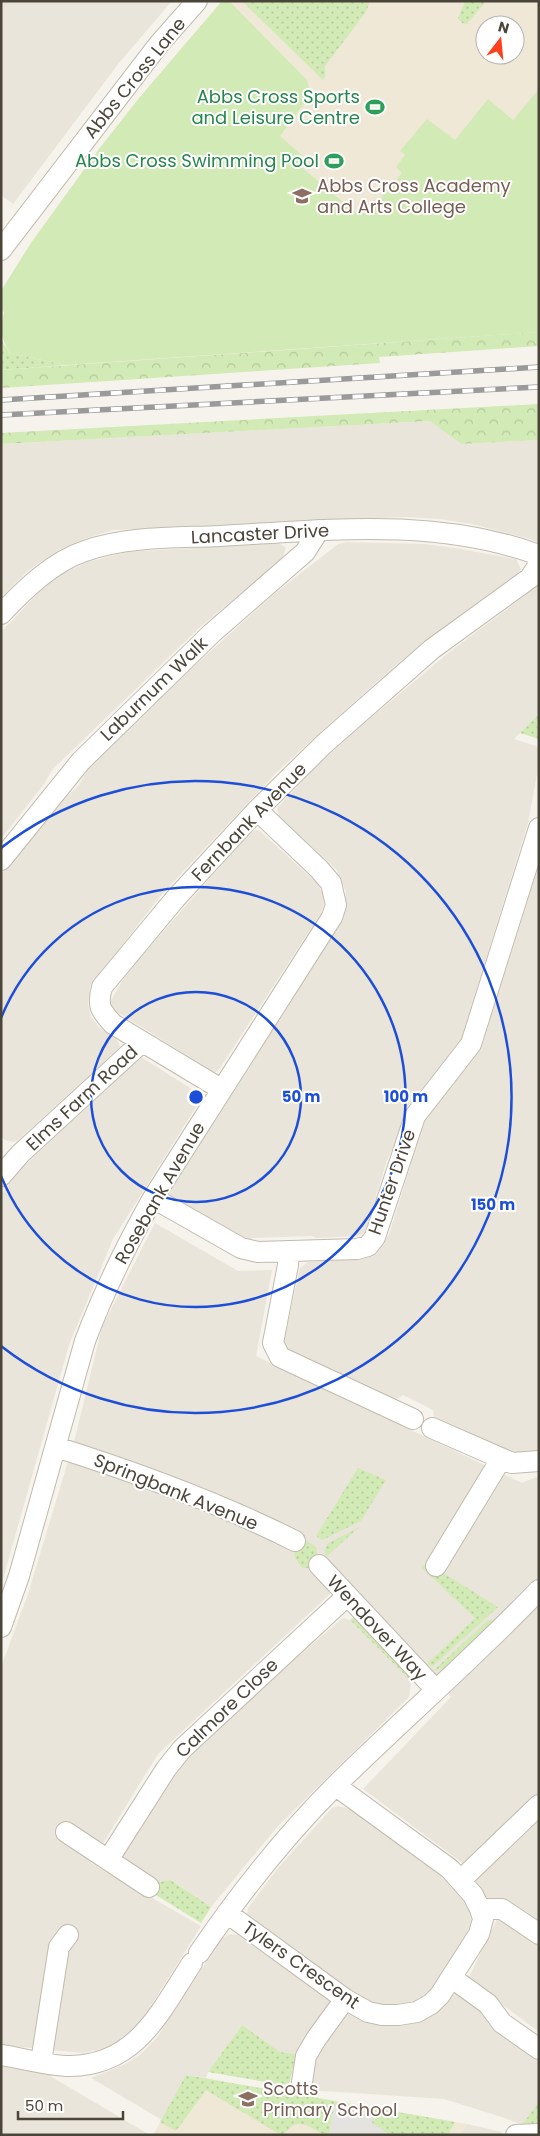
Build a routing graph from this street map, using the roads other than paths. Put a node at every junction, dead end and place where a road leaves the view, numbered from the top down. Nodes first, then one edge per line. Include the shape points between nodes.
1 (197, 1) edge
2 (1, 250) edge
3 (319, 530) junction
4 (539, 555) edge
5 (539, 564) edge
6 (1, 614) edge
7 (257, 810) junction
8 (539, 828) edge
9 (1, 860) edge
10 (142, 1042) junction
11 (220, 1089) junction
12 (5, 1163) edge
13 (153, 1198) junction
14 (288, 1251) junction
15 (413, 1419) dead end
16 (432, 1428) dead end
17 (56, 1447) junction
18 (501, 1459) junction
19 (539, 1461) edge
20 (294, 1541) dead end
21 (319, 1565) dead end
22 (436, 1566) dead end
23 (539, 1590) edge
24 (347, 1596) junction
25 (1, 1627) edge
26 (436, 1690) junction
27 (336, 1786) junction
28 (539, 1805) edge
29 (66, 1832) dead end
30 (108, 1860) junction
31 (461, 1880) junction
32 (148, 1887) dead end
33 (480, 1909) junction
34 (227, 1913) junction
35 (539, 1934) edge
36 (68, 1935) dead end
37 (452, 1978) junction
38 (345, 1999) junction
39 (539, 2049) edge
40 (1, 2055) edge
41 (41, 2062) junction
42 (302, 2082) dead end
43 (539, 2134) edge
44 (516, 2135) edge

1 - 2 street, Abbs Cross Lane via 159,44
3 - 4 street, Lancaster Drive via 407,528 451,532 496,541
3 - 6 street, Lancaster Drive via 125,541 84,551 55,566
3 - 9 street, Laburnum Walk via 305,552 212,633 81,761
5 - 7 street, Fernbank Avenue via 530,578 432,649 324,744
7 - 10 street, Fernbank Avenue via 175,899 102,987 99,999 102,1012 113,1024
7 - 11 street, Rosebank Avenue via 332,883 336,905 327,926
8 - 14 street, Hunter Drive via 471,1044 415,1116 375,1237 368,1246 357,1249
10 - 11 street, Fernbank Avenue
10 - 12 street, Elms Farm Road
11 - 13 street, Rosebank Avenue
13 - 14 street, Hunter Drive via 241,1248 258,1252
13 - 17 street, Rosebank Avenue via 99,1304 85,1341
14 - 15 street via 273,1343 280,1357
16 - 18 street
17 - 20 street, Springbank Avenue via 136,1472 207,1500
17 - 25 street, Rosebank Avenue
18 - 19 street via 512,1463
18 - 22 street
21 - 24 street, Wendover Way
23 - 26 street
24 - 26 street, Wendover Way
24 - 30 street, Calmore Close via 182,1749
26 - 27 street
27 - 31 street
27 - 34 street via 292,1831
28 - 31 street
29 - 30 street
30 - 32 street
31 - 33 street
33 - 35 street via 502,1909
33 - 37 street, Tylers Crescent via 482,1927
34 - 38 street, Tylers Crescent
34 - 41 street via 149,2030 134,2044 115,2057 91,2064 69,2066
36 - 41 street via 59,1947
37 - 38 street, Tylers Crescent via 431,2004 417,2012 398,2016 368,2012
37 - 39 street via 488,2004 502,2023
38 - 42 street via 306,2056
40 - 41 street
43 - 44 street

